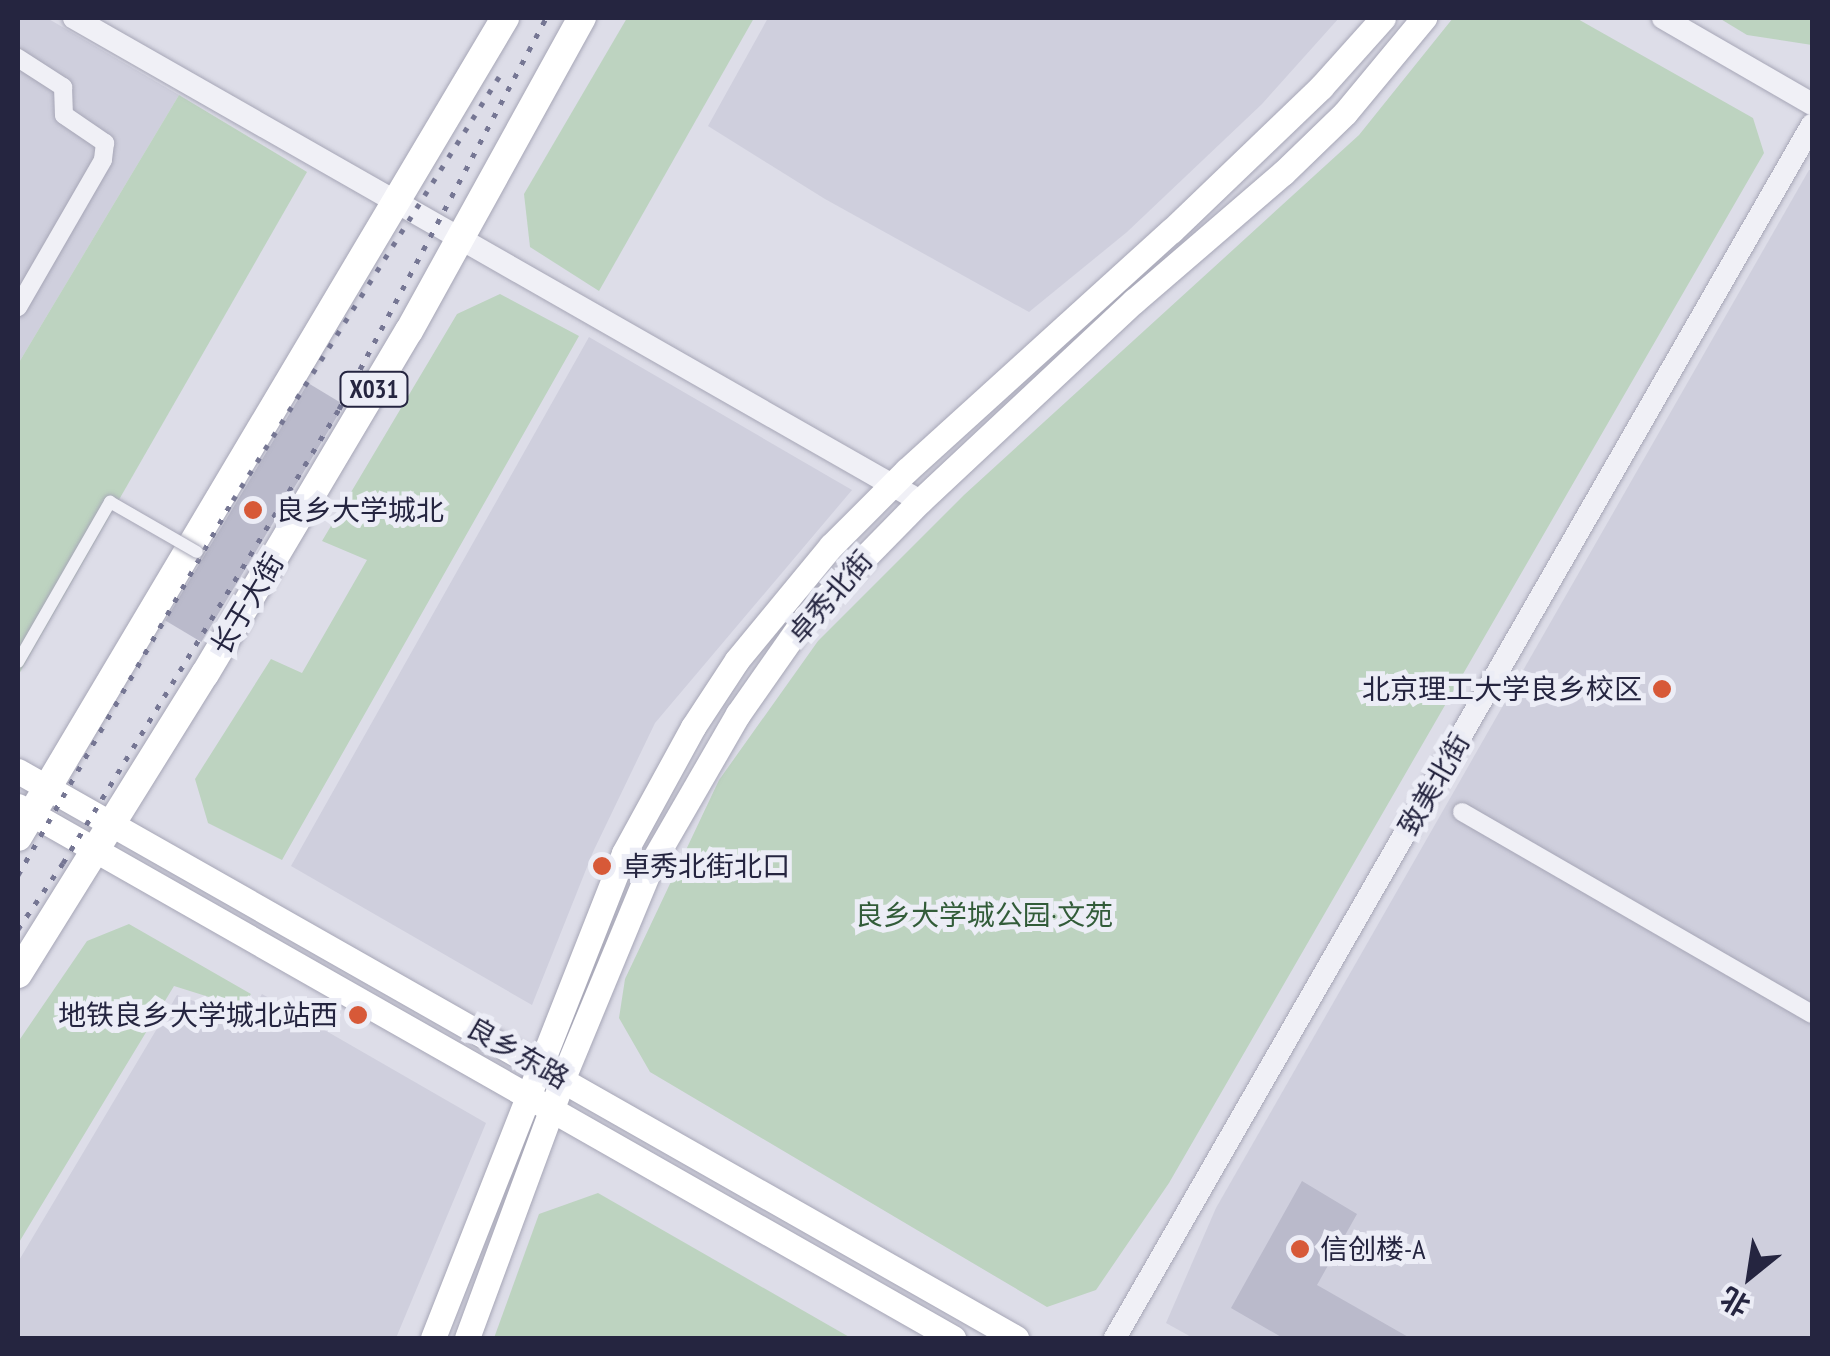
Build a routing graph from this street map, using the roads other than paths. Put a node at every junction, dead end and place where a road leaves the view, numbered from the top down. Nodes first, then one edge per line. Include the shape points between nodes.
1 (74, 18) edge
2 (504, 18) edge
3 (582, 18) edge
4 (1383, 18) edge
5 (1424, 18) edge
6 (1663, 18) edge
7 (18, 58) edge
8 (1812, 104) edge
9 (1812, 125) edge
10 (393, 203) junction
11 (459, 241) junction
12 (18, 307) edge
13 (892, 485) junction
14 (920, 501) junction
15 (197, 552) dead end
16 (18, 662) edge
17 (18, 771) edge
18 (48, 789) junction
19 (1462, 812) dead end
20 (22, 819) edge
21 (112, 825) junction
22 (96, 850) junction
23 (18, 974) edge
24 (1812, 1014) edge
25 (552, 1072) junction
26 (528, 1096) junction
27 (553, 1111) junction
28 (434, 1338) edge
29 (467, 1338) edge
30 (954, 1338) edge
31 (1016, 1338) edge
32 (1115, 1338) edge

1 - 10 street
2 - 10 main road, X031
3 - 11 main road, 长于大街 / X031
4 - 13 main road via 1171,231
5 - 14 main road, 卓秀北街 via 1283,174 1134,301
6 - 8 street
7 - 12 street via 64,87 64,115 104,143 103,160
9 - 32 street, 致美北街
10 - 11 street
10 - 18 main road, X031
11 - 13 street
11 - 21 main road, 长于大街 / X031
13 - 14 street
13 - 25 main road via 786,598 693,727 624,853
14 - 25 main road, 卓秀北街 via 806,617 729,728 653,861
15 - 16 street, bridge via 110,502
17 - 18 main road, 良乡东路
18 - 20 main road, X031
18 - 21 main road, 良乡东路
19 - 24 street
20 - 22 main road, 良乡东路
21 - 22 main road, 长于大街 / X031
21 - 25 main road, 良乡东路
22 - 23 main road, 长于大街 / X031
22 - 26 main road, 良乡东路
25 - 26 main road
25 - 27 main road, 卓秀北街
25 - 31 main road, 良乡东路
26 - 27 main road, 良乡东路
26 - 28 main road
27 - 29 main road, 卓秀北街
27 - 30 main road, 良乡东路

